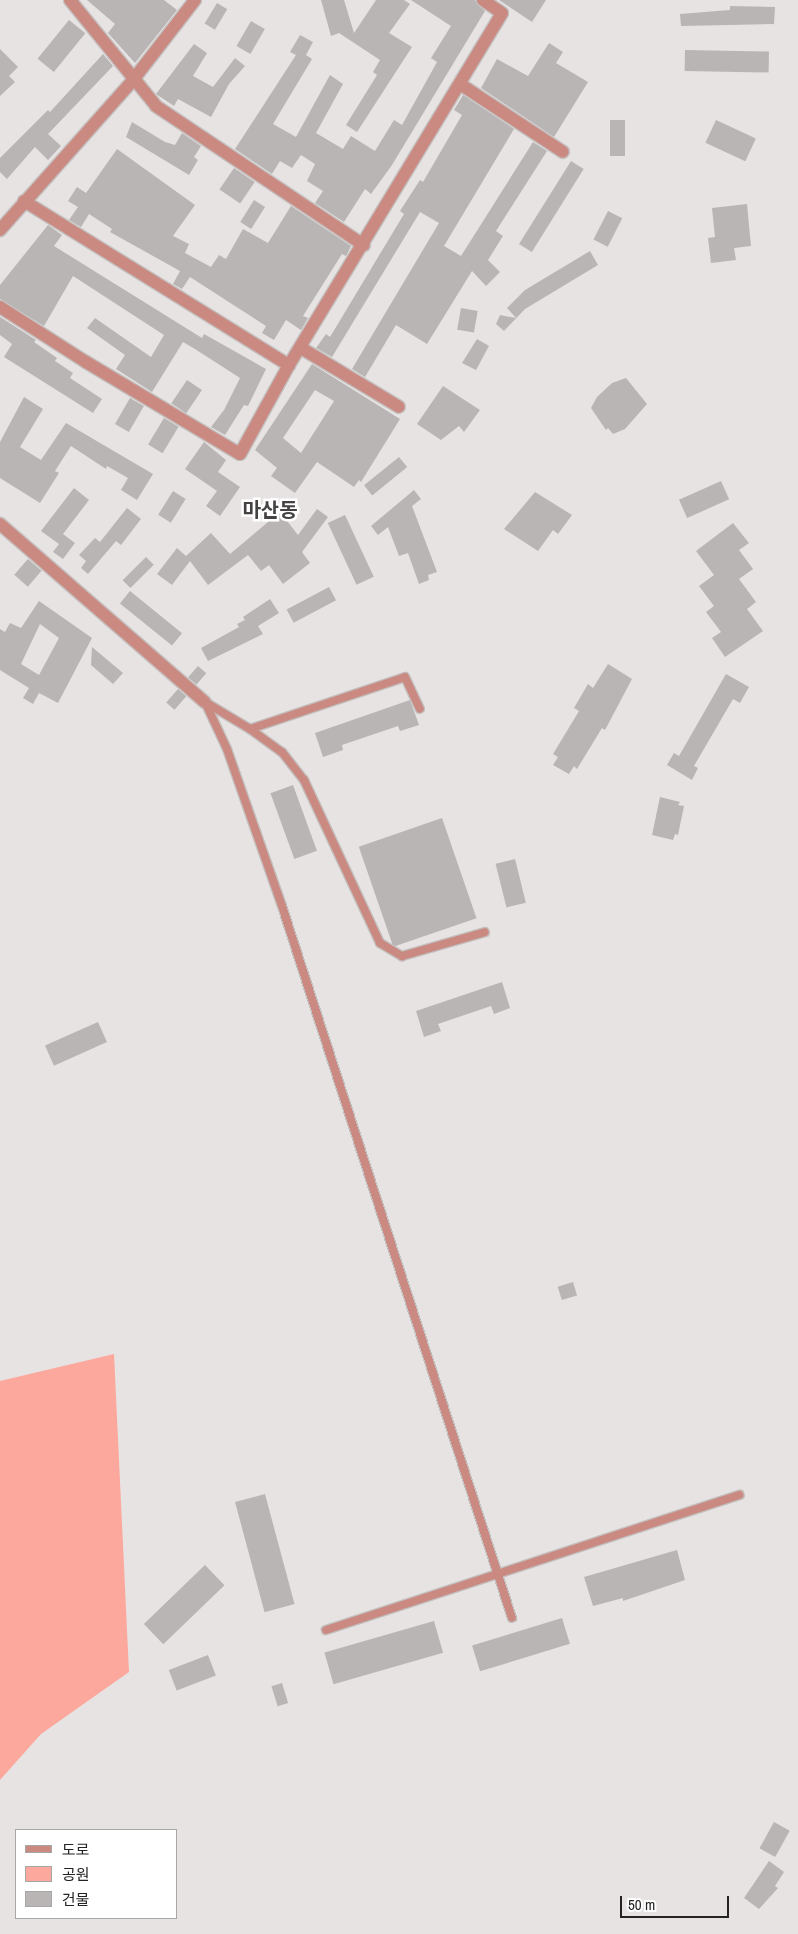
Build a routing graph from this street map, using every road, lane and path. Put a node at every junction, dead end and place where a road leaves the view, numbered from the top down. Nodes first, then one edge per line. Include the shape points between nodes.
1 (70, 0) edge
2 (196, 0) edge
3 (483, 0) edge
4 (133, 80) junction
5 (460, 84) junction
6 (563, 152) dead end
7 (24, 202) junction
8 (0, 230) edge
9 (364, 245) junction
10 (0, 307) edge
11 (301, 348) junction
12 (290, 365) junction
13 (399, 407) dead end
14 (0, 524) edge
15 (206, 702) junction
16 (420, 709) dead end
17 (250, 729) junction
18 (485, 932) dead end
19 (740, 1495) dead end
20 (498, 1574) junction
21 (512, 1618) dead end
22 (326, 1630) dead end

1 - 4 street
2 - 4 street
3 - 5 street via 502,13
4 - 7 street
4 - 9 street via 156,106
5 - 6 street
5 - 9 street
7 - 8 street
7 - 12 street
9 - 11 street
10 - 12 street via 240,454
11 - 12 street
11 - 13 street
14 - 15 street
15 - 17 lane
15 - 20 lane via 227,749 288,924
16 - 17 lane via 405,677
17 - 18 lane via 282,752 304,780 380,943 402,956
19 - 20 lane
20 - 21 lane
20 - 22 lane

